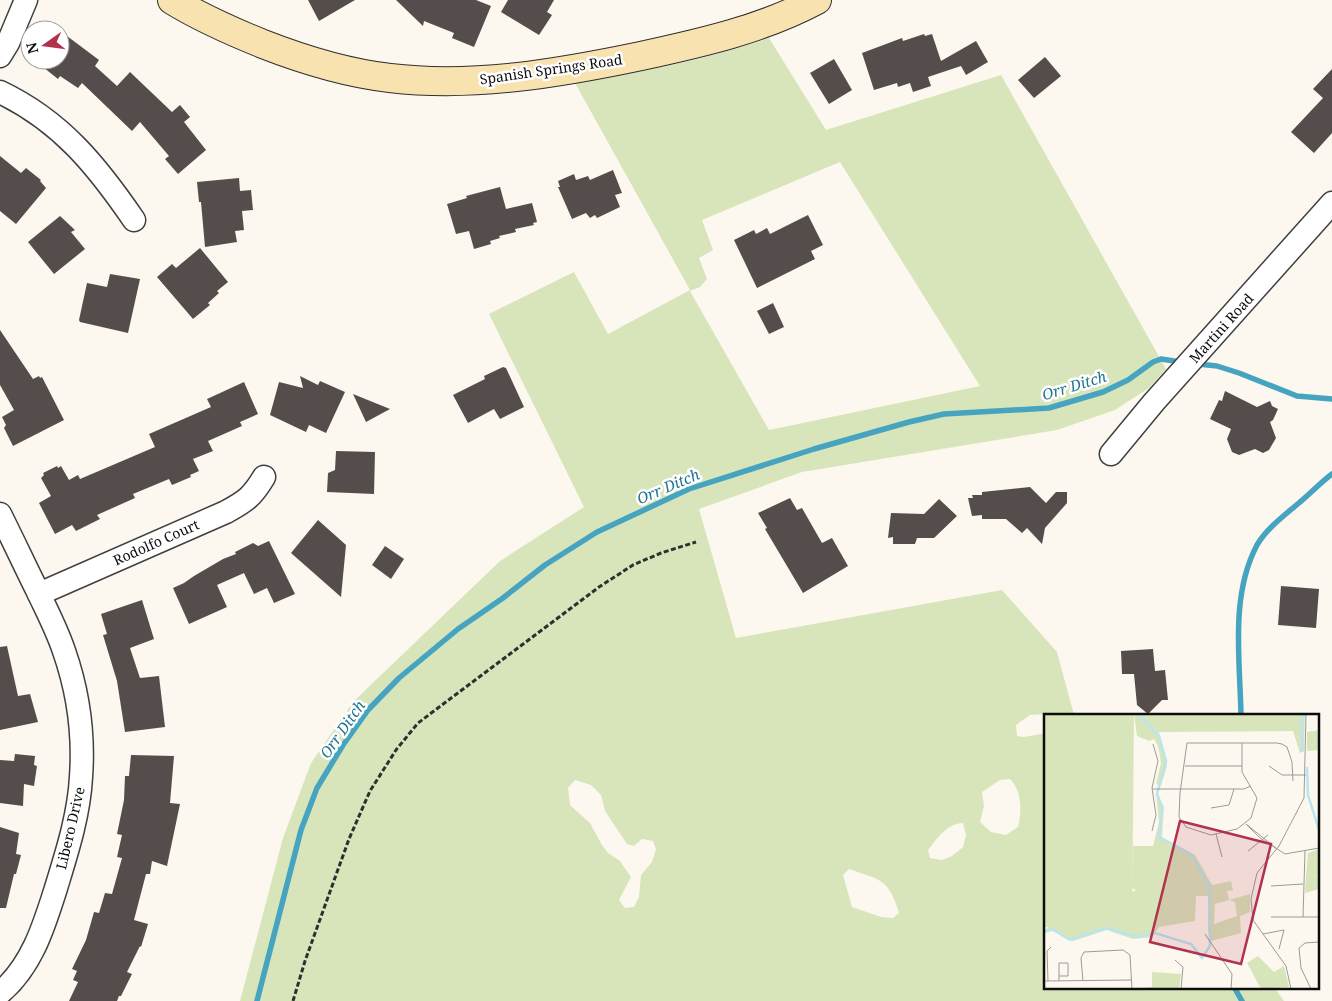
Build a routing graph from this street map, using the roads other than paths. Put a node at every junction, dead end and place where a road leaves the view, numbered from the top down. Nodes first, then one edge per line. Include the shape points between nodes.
1 (26, 0) edge
2 (172, 0) edge
3 (816, 0) edge
4 (0, 56) edge
5 (0, 92) edge
6 (1332, 203) edge
7 (134, 220) dead end
8 (1111, 454) dead end
9 (264, 477) dead end
10 (0, 514) edge
11 (39, 594) junction
12 (0, 993) edge

1 - 4 street
2 - 3 street, Spanish Springs Road via 213,23 307,60 367,75 432,81 527,75 674,49 765,23
5 - 7 street via 30,108 70,139 109,182
6 - 8 street, Martini Road
9 - 11 street, Rodolfo Court via 254,493 226,512
10 - 11 street, Libero Drive
11 - 12 street, Libero Drive via 64,650 74,684 80,715 81,778 70,843 44,925 35,948

